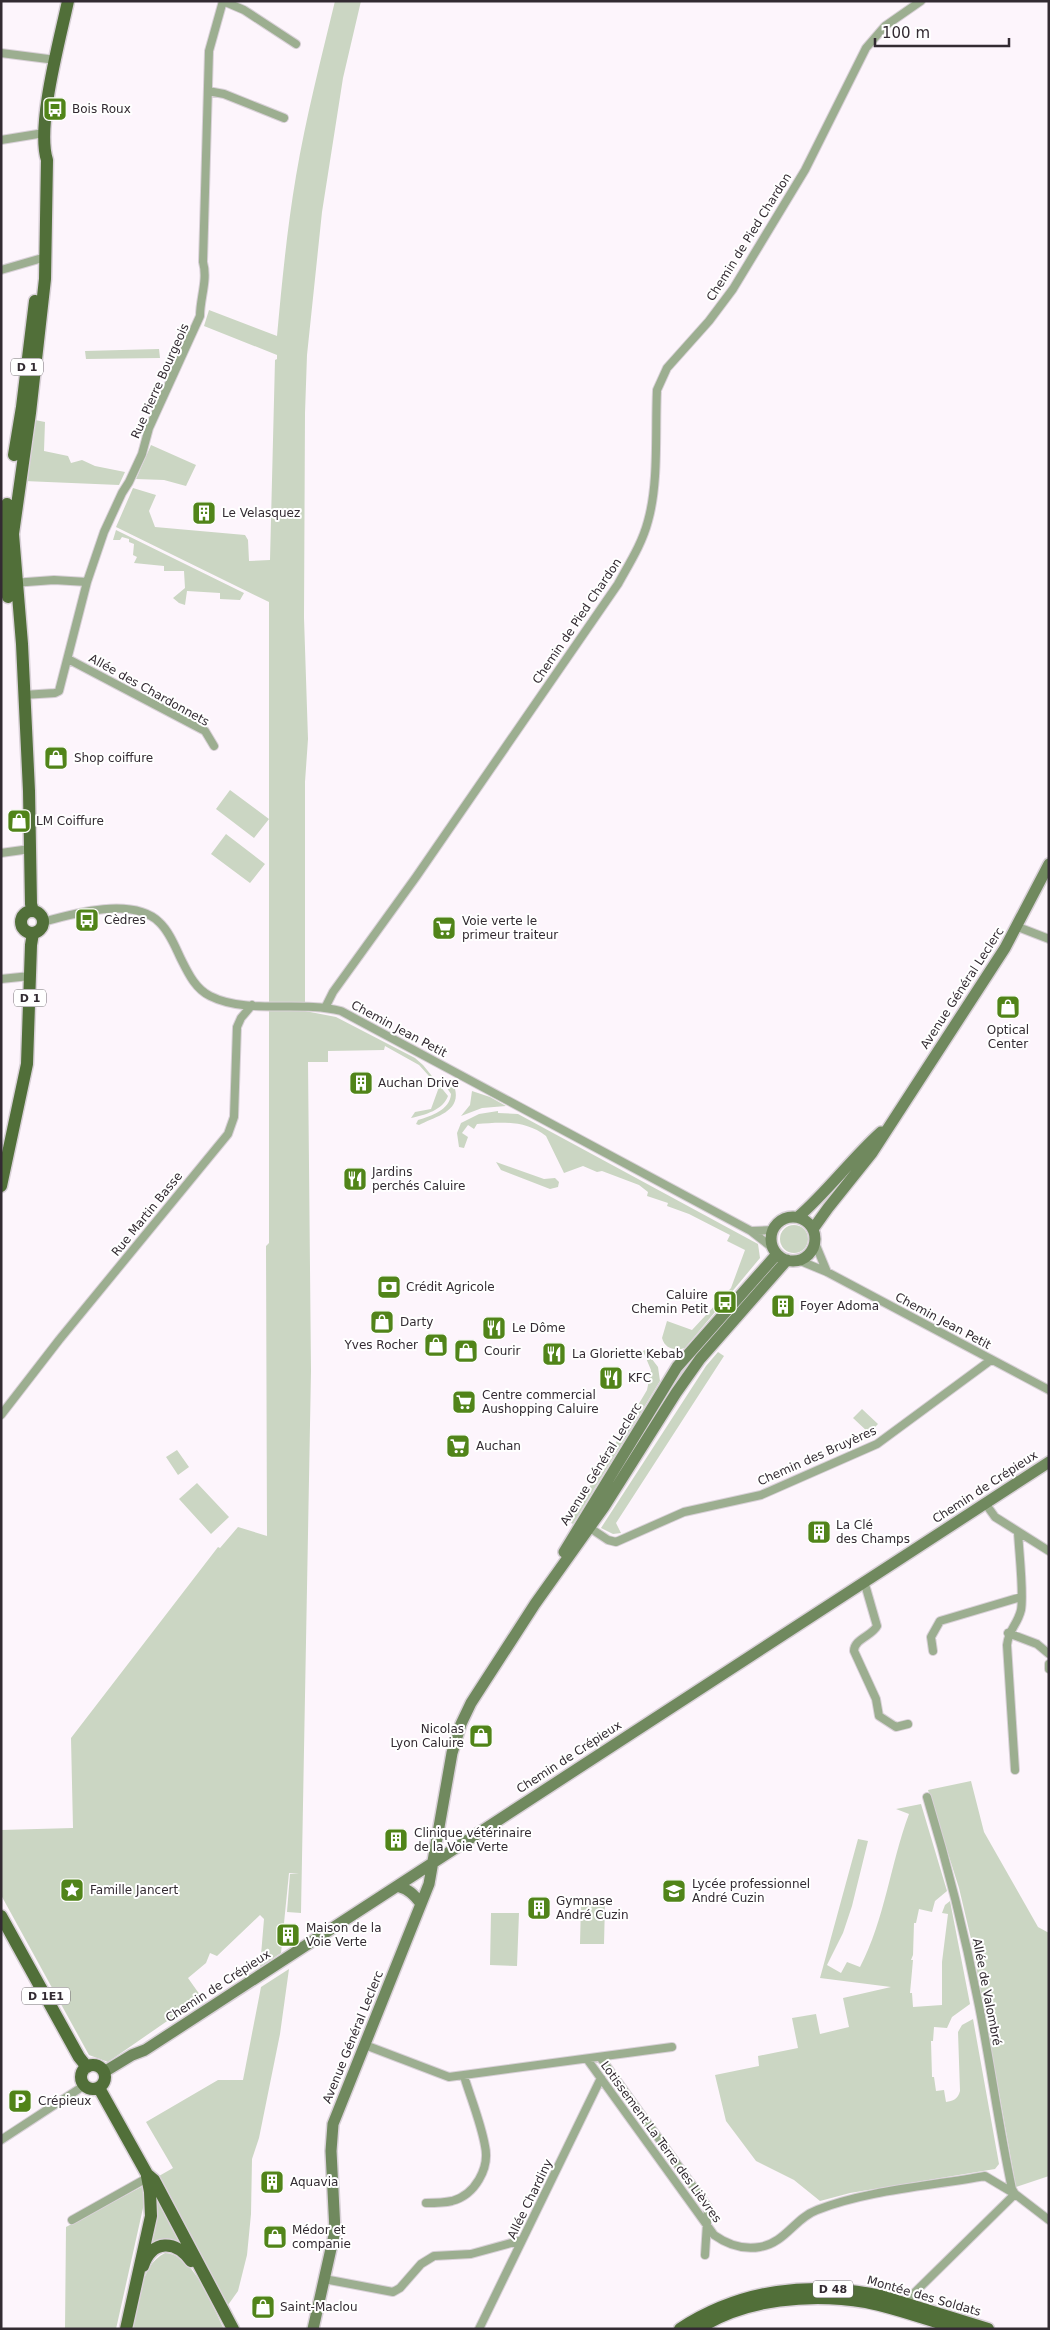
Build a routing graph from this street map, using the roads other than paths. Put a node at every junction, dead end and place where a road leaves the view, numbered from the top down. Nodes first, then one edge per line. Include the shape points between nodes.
1 (68, 1) edge
2 (223, 1) edge
3 (921, 1) edge
4 (296, 44) dead end
5 (1, 53) edge
6 (56, 60) junction
7 (208, 92) junction
8 (284, 118) dead end
9 (44, 133) junction
10 (1, 140) edge
11 (42, 258) junction
12 (1, 270) edge
13 (87, 582) junction
14 (8, 584) edge
15 (68, 658) junction
16 (24, 695) junction
17 (214, 746) dead end
18 (30, 850) junction
19 (1, 852) edge
20 (1049, 864) edge
21 (33, 911) junction
22 (43, 922) junction
23 (1018, 927) junction
24 (33, 932) junction
25 (1049, 939) edge
26 (30, 976) junction
27 (1, 980) edge
28 (252, 1005) junction
29 (326, 1006) junction
30 (891, 1123) junction
31 (6, 1139) edge
32 (1, 1186) edge
33 (798, 1217) junction
34 (773, 1230) junction
35 (814, 1230) junction
36 (751, 1231) junction
37 (815, 1243) junction
38 (784, 1256) junction
39 (827, 1272) junction
40 (991, 1360) junction
41 (1049, 1390) edge
42 (1, 1415) edge
43 (1049, 1462) edge
44 (985, 1503) junction
45 (585, 1524) junction
46 (1018, 1532) junction
47 (1049, 1551) edge
48 (864, 1582) junction
49 (1021, 1597) junction
50 (1008, 1633) junction
51 (933, 1651) dead end
52 (1049, 1654) edge
53 (1049, 1664) edge
54 (1049, 1669) edge
55 (908, 1724) dead end
56 (1015, 1770) dead end
57 (927, 1797) dead end
58 (432, 1863) junction
59 (397, 1886) junction
60 (421, 1904) junction
61 (1, 1916) edge
62 (365, 2045) junction
63 (672, 2047) dead end
64 (600, 2057) junction
65 (587, 2059) junction
66 (87, 2067) junction
67 (104, 2072) junction
68 (464, 2076) junction
69 (601, 2078) junction
70 (85, 2085) junction
71 (99, 2088) junction
72 (1, 2140) edge
73 (147, 2176) junction
74 (1015, 2194) junction
75 (426, 2203) dead end
76 (72, 2220) dead end
77 (1049, 2220) edge
78 (706, 2225) junction
79 (522, 2240) junction
80 (705, 2255) dead end
81 (324, 2278) junction
82 (206, 2282) junction
83 (135, 2286) junction
84 (905, 2302) junction
85 (126, 2329) edge
86 (233, 2329) edge
87 (313, 2329) edge
88 (479, 2329) edge
89 (680, 2329) edge
90 (698, 2329) edge
91 (959, 2329) edge
92 (988, 2329) edge

1 - 6 main road, D 1
2 - 4 street via 244,10
2 - 7 street, Rue Pierre Bourgeois via 209,51
3 - 29 street, Chemin de Pied Chardon via 885,26 866,48 805,170 733,290 662,375 657,390 653,501 648,524 618,584 416,877 332,992
5 - 6 street
6 - 9 main road, D 1
7 - 8 street via 224,94
7 - 13 street, Rue Pierre Bourgeois via 205,270 200,316 149,428 142,454 104,532
9 - 10 street
9 - 11 main road, D 1 via 47,160
11 - 12 street
11 - 14 main road, D 1 via 38,348
13 - 14 street via 54,580
13 - 15 street, Rue Pierre Bourgeois
14 - 16 main road, D 1
15 - 16 street, Rue Pierre Bourgeois via 57,692
15 - 17 street, Allée des Chardonnets via 205,731
16 - 18 main road, D 1
18 - 19 street
18 - 21 main road, D 1
20 - 23 main road, Avenue Général Leclerc
21 - 22 main road
21 - 24 main road via 23,915 21,922 24,928
22 - 24 main road via 39,930
22 - 28 street, Chemin Jean Petit via 114,908 142,911 166,930 191,979 203,992 225,1002
23 - 25 street
23 - 30 main road, Avenue Général Leclerc
24 - 26 main road, D 1
26 - 27 street
26 - 31 main road, D 1 via 27,1064
28 - 29 street, Chemin Jean Petit
28 - 42 street, Rue Martin Basse via 237,1027 234,1117 228,1134
29 - 36 street, Chemin Jean Petit via 341,1010 408,1045
30 - 33 main road, Avenue Général Leclerc via 856,1155 820,1199
30 - 35 main road, Avenue Général Leclerc
31 - 32 main road, D 1
33 - 34 main road via 782,1220
33 - 35 main road
34 - 36 street
34 - 38 main road via 772,1236
35 - 37 main road
36 - 38 street, Chemin Jean Petit
37 - 38 main road via 808,1255
37 - 39 street
38 - 39 street, Chemin Jean Petit
38 - 45 main road, Avenue Général Leclerc via 700,1359
39 - 40 street, Chemin Jean Petit
40 - 41 street, Chemin Jean Petit
40 - 45 street, Chemin des Bruyères via 877,1444 779,1488 684,1512 616,1542
43 - 44 main road, Chemin de Crépieux
44 - 46 street via 995,1517
44 - 48 main road, Chemin de Crépieux
45 - 58 main road, Avenue Général Leclerc via 481,1686 461,1724 447,1776
46 - 47 street
46 - 49 street
48 - 55 street via 877,1626 856,1644 854,1651 876,1699 879,1716 896,1727
48 - 58 main road, Chemin de Crépieux
49 - 50 street via 1018,1619
49 - 51 street via 940,1621 931,1637
50 - 52 street via 1037,1644
50 - 56 street
53 - 54 street
57 - 74 street, Allée de Valombré via 955,1890
58 - 59 main road, Chemin de Crépieux
58 - 60 main road, Avenue Général Leclerc via 429,1884
59 - 60 main road via 406,1888
59 - 67 main road, Chemin de Crépieux via 145,2050
60 - 62 main road, Avenue Général Leclerc
61 - 66 main road, D 1E1
62 - 68 street, Lotissement La Terre des Lièvres via 445,2077
62 - 81 main road, Avenue Général Leclerc via 336,2115 331,2136 336,2218
63 - 64 street
64 - 65 street
64 - 78 street via 708,2207
65 - 68 street, Lotissement La Terre des Lièvres
65 - 69 street, Lotissement La Terre des Lièvres
66 - 67 main road via 95,2066
66 - 70 main road via 82,2076
67 - 71 main road via 105,2079
68 - 75 street via 486,2147 484,2169 465,2195 454,2201
69 - 78 street, Lotissement La Terre des Lièvres
69 - 79 street, Allée Chardiny
70 - 71 main road via 91,2089
70 - 72 street
71 - 73 main road
73 - 76 street
73 - 82 main road via 154,2180
73 - 83 main road via 150,2216
74 - 77 street, Lotissement La Terre des Lièvres
74 - 78 street, Lotissement La Terre des Lièvres via 985,2176 848,2200 812,2212 782,2238 754,2248 724,2242
74 - 84 street
78 - 80 street
79 - 81 street via 471,2254 434,2256 421,2264 393,2292
79 - 88 street, Allée Chardiny
81 - 87 main road, Avenue Général Leclerc
82 - 83 main road via 185,2252 178,2247 165,2246 145,2260
82 - 86 main road
83 - 85 main road
84 - 89 main road, Montée des Soldats / D 48 via 844,2290 781,2291 723,2304
84 - 92 main road, Montée des Soldats / D 48
90 - 91 main road, Montée des Soldats / D 48 via 752,2306 778,2301 831,2299 876,2305

